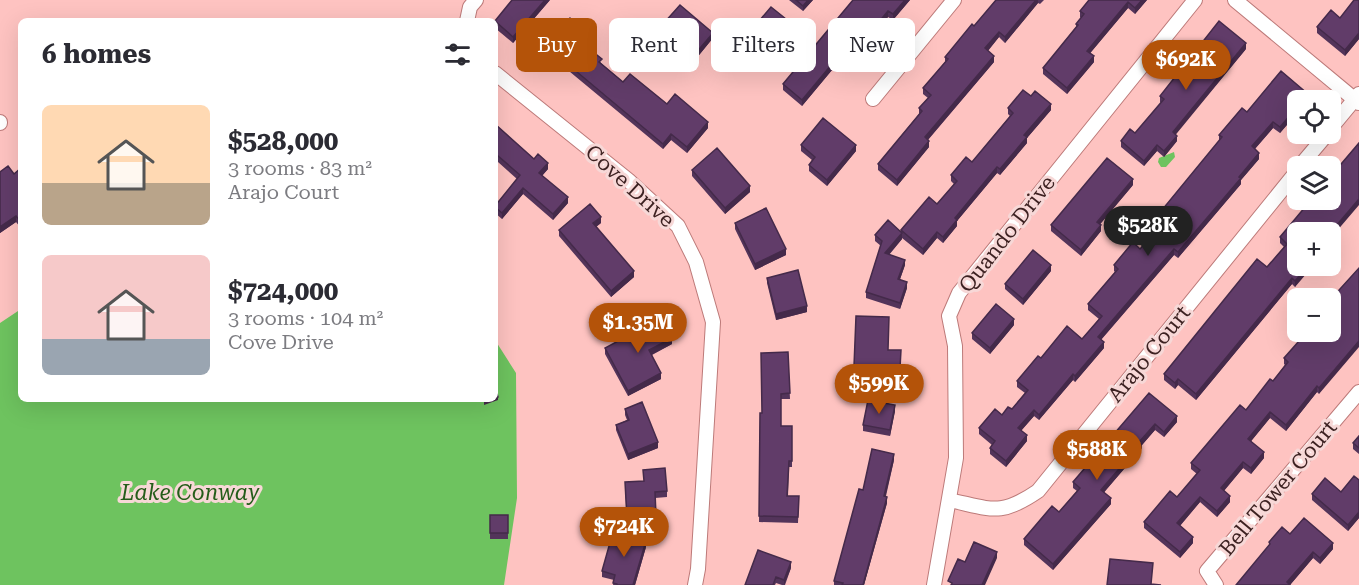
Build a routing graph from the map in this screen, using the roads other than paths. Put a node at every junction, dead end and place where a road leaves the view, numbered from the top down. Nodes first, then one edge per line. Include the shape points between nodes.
1 (476, 0) edge
2 (954, 0) edge
3 (1195, 0) edge
4 (1235, 0) edge
5 (468, 18) edge
6 (498, 75) edge
7 (873, 99) dead end
8 (1358, 99) edge
9 (1341, 117) edge
10 (1319, 144) edge
11 (1308, 156) edge
12 (1287, 184) edge
13 (1359, 392) edge
14 (949, 500) junction
15 (695, 585) edge
16 (934, 585) edge
17 (1216, 585) edge

1 - 5 street
2 - 7 street
3 - 14 street, Quando Drive via 959,293 949,316 955,346 956,458
4 - 8 street
6 - 15 street, Cove Drive via 628,180 678,226 696,262 712,322
8 - 9 street
10 - 11 street
12 - 14 street, Arajo Court via 1038,491 1018,505 997,510
13 - 17 street, Bell Tower Court via 1207,571
14 - 16 street, Quando Drive

